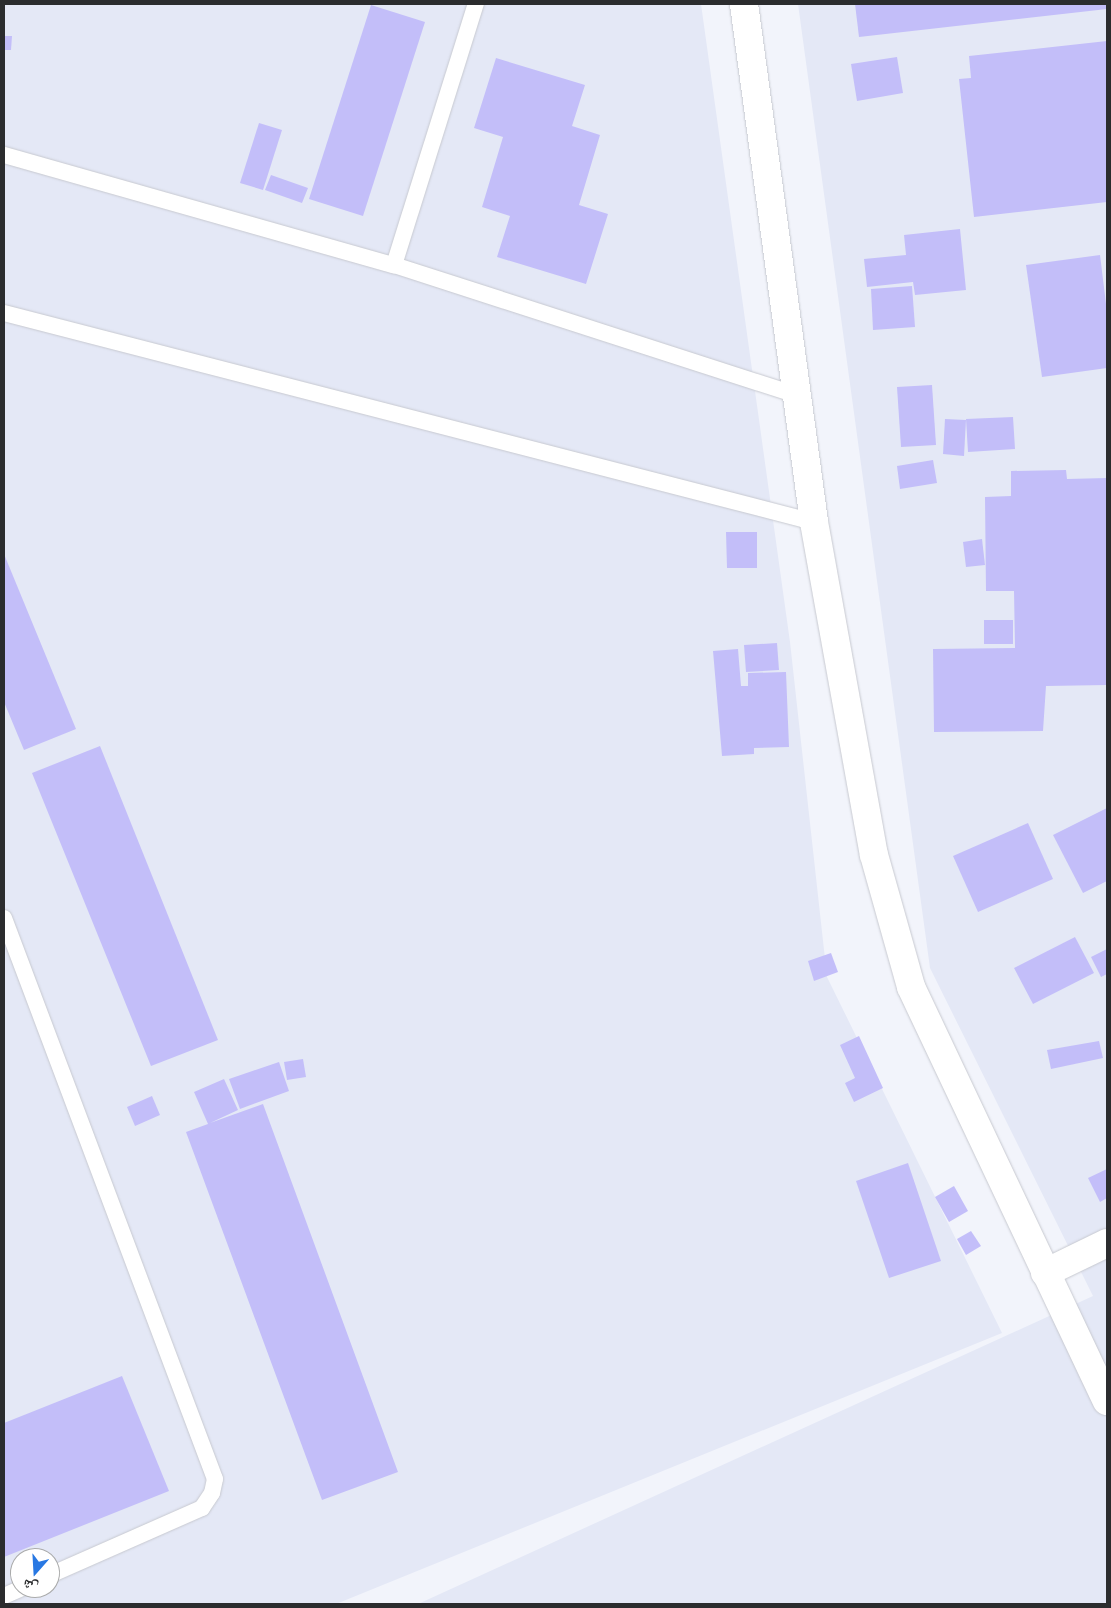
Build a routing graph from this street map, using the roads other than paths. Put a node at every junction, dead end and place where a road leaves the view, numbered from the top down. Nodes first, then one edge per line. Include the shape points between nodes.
1 (476, 4) edge
2 (744, 4) edge
3 (4, 155) edge
4 (394, 266) junction
5 (4, 313) edge
6 (796, 394) junction
7 (814, 522) junction
8 (4, 918) edge
9 (1107, 1243) edge
10 (1045, 1273) junction
11 (1107, 1401) edge
12 (60, 1572) edge

1 - 4 lane
2 - 6 street
3 - 4 lane
4 - 6 lane
5 - 7 lane
6 - 7 street
7 - 10 street via 874,855 911,987
8 - 12 lane via 215,1479 212,1494 202,1508
9 - 10 street
10 - 11 street

